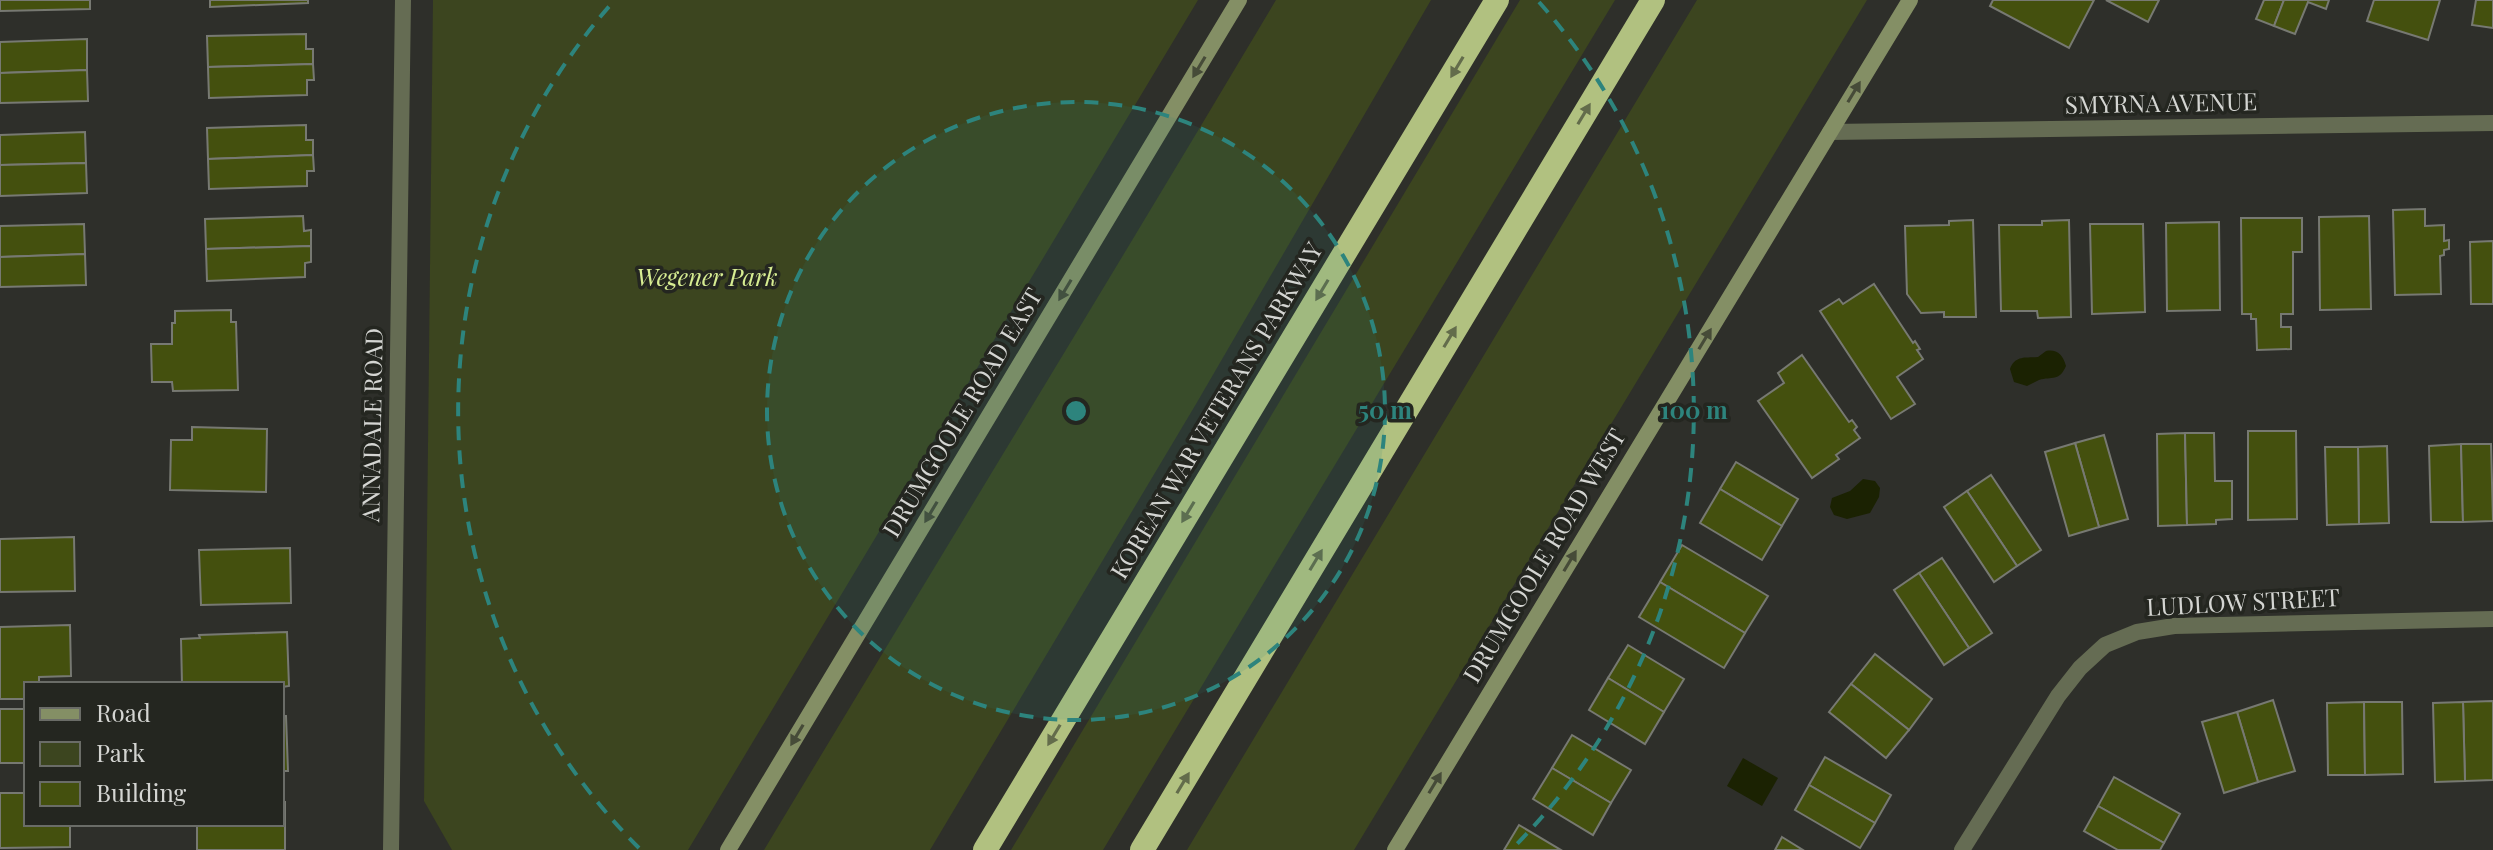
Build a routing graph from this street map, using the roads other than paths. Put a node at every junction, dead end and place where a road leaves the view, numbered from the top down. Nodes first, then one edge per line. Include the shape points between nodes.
1 (403, 0) edge
2 (1239, 0) edge
3 (1497, 0) edge
4 (1653, 0) edge
5 (1910, 0) edge
6 (2493, 123) edge
7 (1830, 132) junction
8 (2493, 619) edge
9 (391, 850) edge
10 (728, 850) edge
11 (985, 850) edge
12 (1142, 850) edge
13 (1395, 850) edge
14 (1962, 850) edge

1 - 9 street, ANNADALE ROAD
2 -> 10 main road, DRUMGOOLE ROAD EAST
3 -> 11 highway, KOREAN WAR VETERANS PARKWAY
12 -> 4 highway
7 -> 5 main road, DRUMGOOLE ROAD WEST
6 - 7 street, SMYRNA AVENUE
13 -> 7 main road, DRUMGOOLE ROAD WEST
8 - 14 street, LUDLOW STREET via 2174,626 2137,632 2105,645 2058,696

